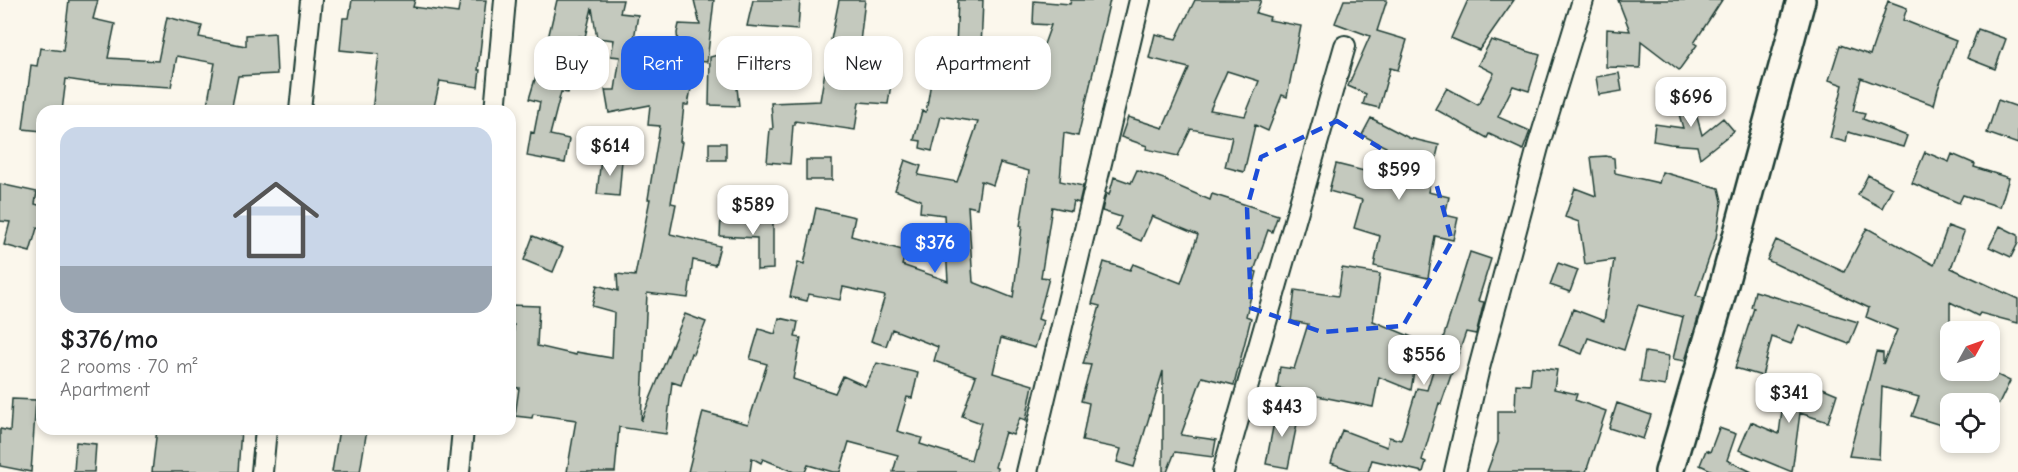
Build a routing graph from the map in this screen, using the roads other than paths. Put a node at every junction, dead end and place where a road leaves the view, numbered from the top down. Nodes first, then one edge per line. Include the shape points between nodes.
1 (311, 0) edge
2 (505, 0) edge
3 (1140, 0) edge
4 (1583, 0) edge
5 (1801, 0) edge
6 (1345, 46) dead end
7 (301, 105) edge
8 (496, 105) edge
9 (265, 435) edge
10 (462, 435) edge
11 (262, 472) edge
12 (459, 472) edge
13 (1027, 472) edge
14 (1223, 472) edge
15 (1455, 472) edge
16 (1669, 472) edge

1 - 7 street
2 - 8 street
3 - 13 street
4 - 15 street via 1538,147
5 - 16 street
6 - 14 street
9 - 11 street
10 - 12 street

